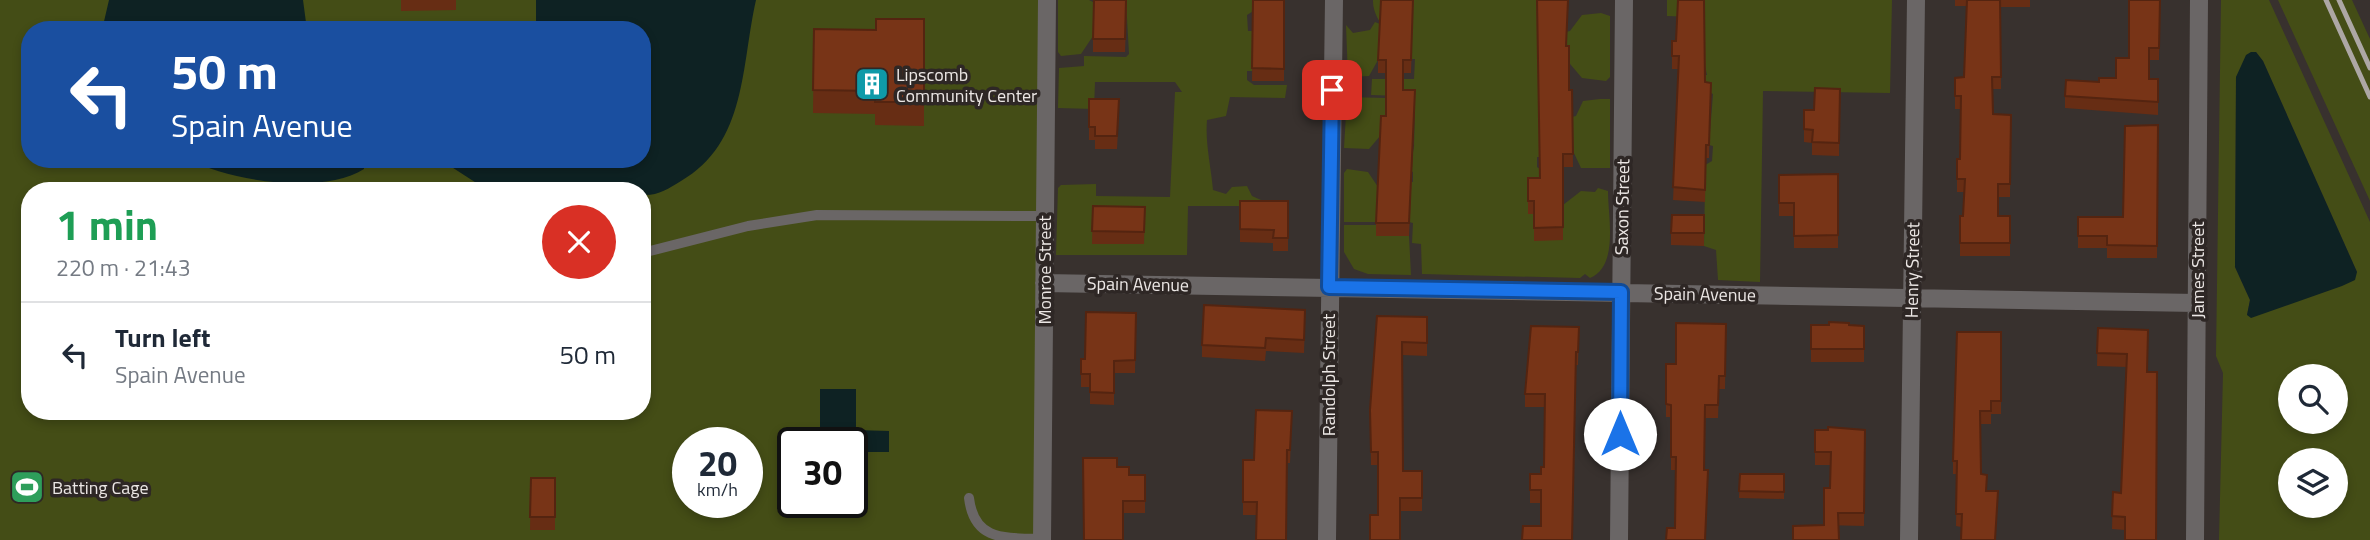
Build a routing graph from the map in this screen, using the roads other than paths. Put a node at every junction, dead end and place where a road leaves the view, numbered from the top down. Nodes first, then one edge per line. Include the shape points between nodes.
1 (1047, 0) edge
2 (1334, 0) edge
3 (1624, 0) edge
4 (1916, 0) edge
5 (2199, 0) edge
6 (1044, 216) junction
7 (651, 251) edge
8 (1044, 283) junction
9 (1329, 287) junction
10 (1621, 292) junction
11 (1912, 298) junction
12 (2197, 303) junction
13 (969, 498) dead end
14 (1042, 540) edge
15 (1327, 540) edge
16 (1619, 540) edge
17 (1909, 540) edge
18 (2195, 540) edge

1 - 6 street, Monroe Street
2 - 9 street, Randolph Street
3 - 10 street, Saxon Street
4 - 11 street, Henry Street
5 - 12 street, James Street
6 - 7 lane via 817,215 748,226
6 - 8 street, Monroe Street
8 - 9 street, Spain Avenue
8 - 14 street, Monroe Street
9 - 10 street, Spain Avenue
9 - 15 street, Randolph Street
10 - 11 street, Spain Avenue
10 - 16 street, Saxon Street
11 - 12 street, Spain Avenue
11 - 17 street, Henry Street
12 - 18 street, James Street
13 - 14 lane via 972,522 980,533 992,538

